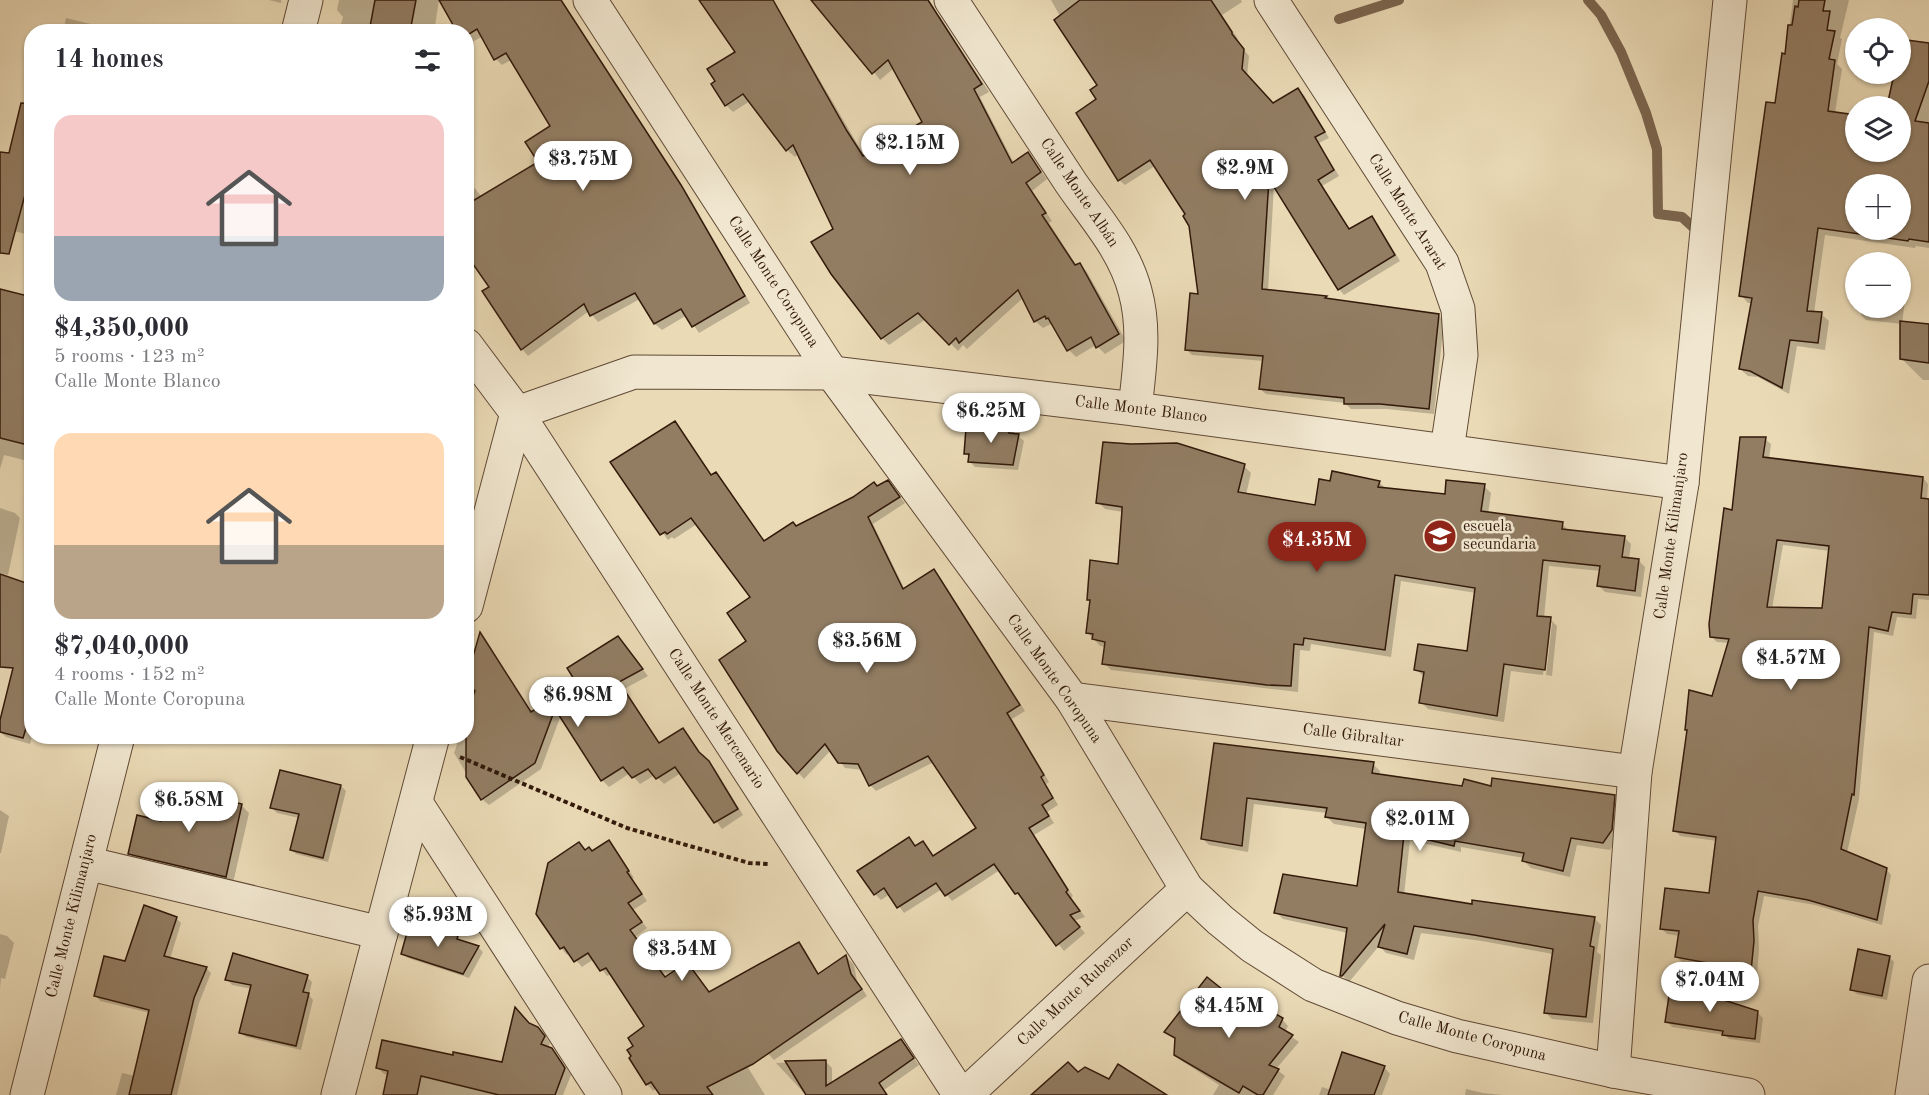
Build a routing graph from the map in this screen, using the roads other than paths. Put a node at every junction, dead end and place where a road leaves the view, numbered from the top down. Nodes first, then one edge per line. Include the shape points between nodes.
1 (306, 0) edge
2 (590, 0) edge
3 (951, 0) edge
4 (1271, 0) edge
5 (1730, 0) edge
6 (300, 24) edge
7 (474, 356) edge
8 (832, 373) junction
9 (1135, 409) junction
10 (517, 413) junction
11 (1447, 450) junction
12 (1682, 483) junction
13 (474, 576) edge
14 (1072, 699) junction
15 (116, 744) edge
16 (431, 744) edge
17 (1635, 772) junction
18 (416, 803) junction
19 (86, 863) junction
20 (1187, 889) junction
21 (381, 933) junction
22 (1929, 981) edge
23 (1613, 1071) junction
24 (27, 1095) edge
25 (338, 1095) edge
26 (604, 1095) edge
27 (960, 1095) edge
28 (965, 1095) edge
29 (1748, 1095) edge
30 (1912, 1095) edge

1 - 6 street
2 - 8 street, Calle Monte Coropuna
3 - 9 street, Calle Monte Albán via 1116,246 1135,291 1140,324
4 - 11 street, Calle Monte Ararat via 1442,263 1458,309 1461,355
5 - 12 street, Calle Monte Kilimanjaro
7 - 10 street, Calle Monte Mercenario
8 - 9 street, Calle Monte Blanco
8 - 10 street, Calle Monte Blanco via 634,372
8 - 14 street, Calle Monte Coropuna
9 - 11 street, Calle Monte Blanco
10 - 13 street
10 - 27 street, Calle Monte Mercenario
11 - 12 street, Calle Monte Blanco
12 - 17 street, Calle Monte Kilimanjaro
14 - 17 street, Calle Gibraltar
14 - 20 street, Calle Monte Coropuna
15 - 19 street, Calle Monte Kilimanjaro
16 - 18 street
17 - 23 street, Calle Monte Kilimanjaro
18 - 21 street
18 - 26 street
19 - 21 street
19 - 24 street, Calle Monte Kilimanjaro
20 - 23 street, Calle Monte Coropuna via 1252,945 1313,985 1397,1018 1457,1036
20 - 28 street, Calle Monte Rubenzor
21 - 25 street
22 - 30 street
23 - 29 street, Calle Monte Coropuna

